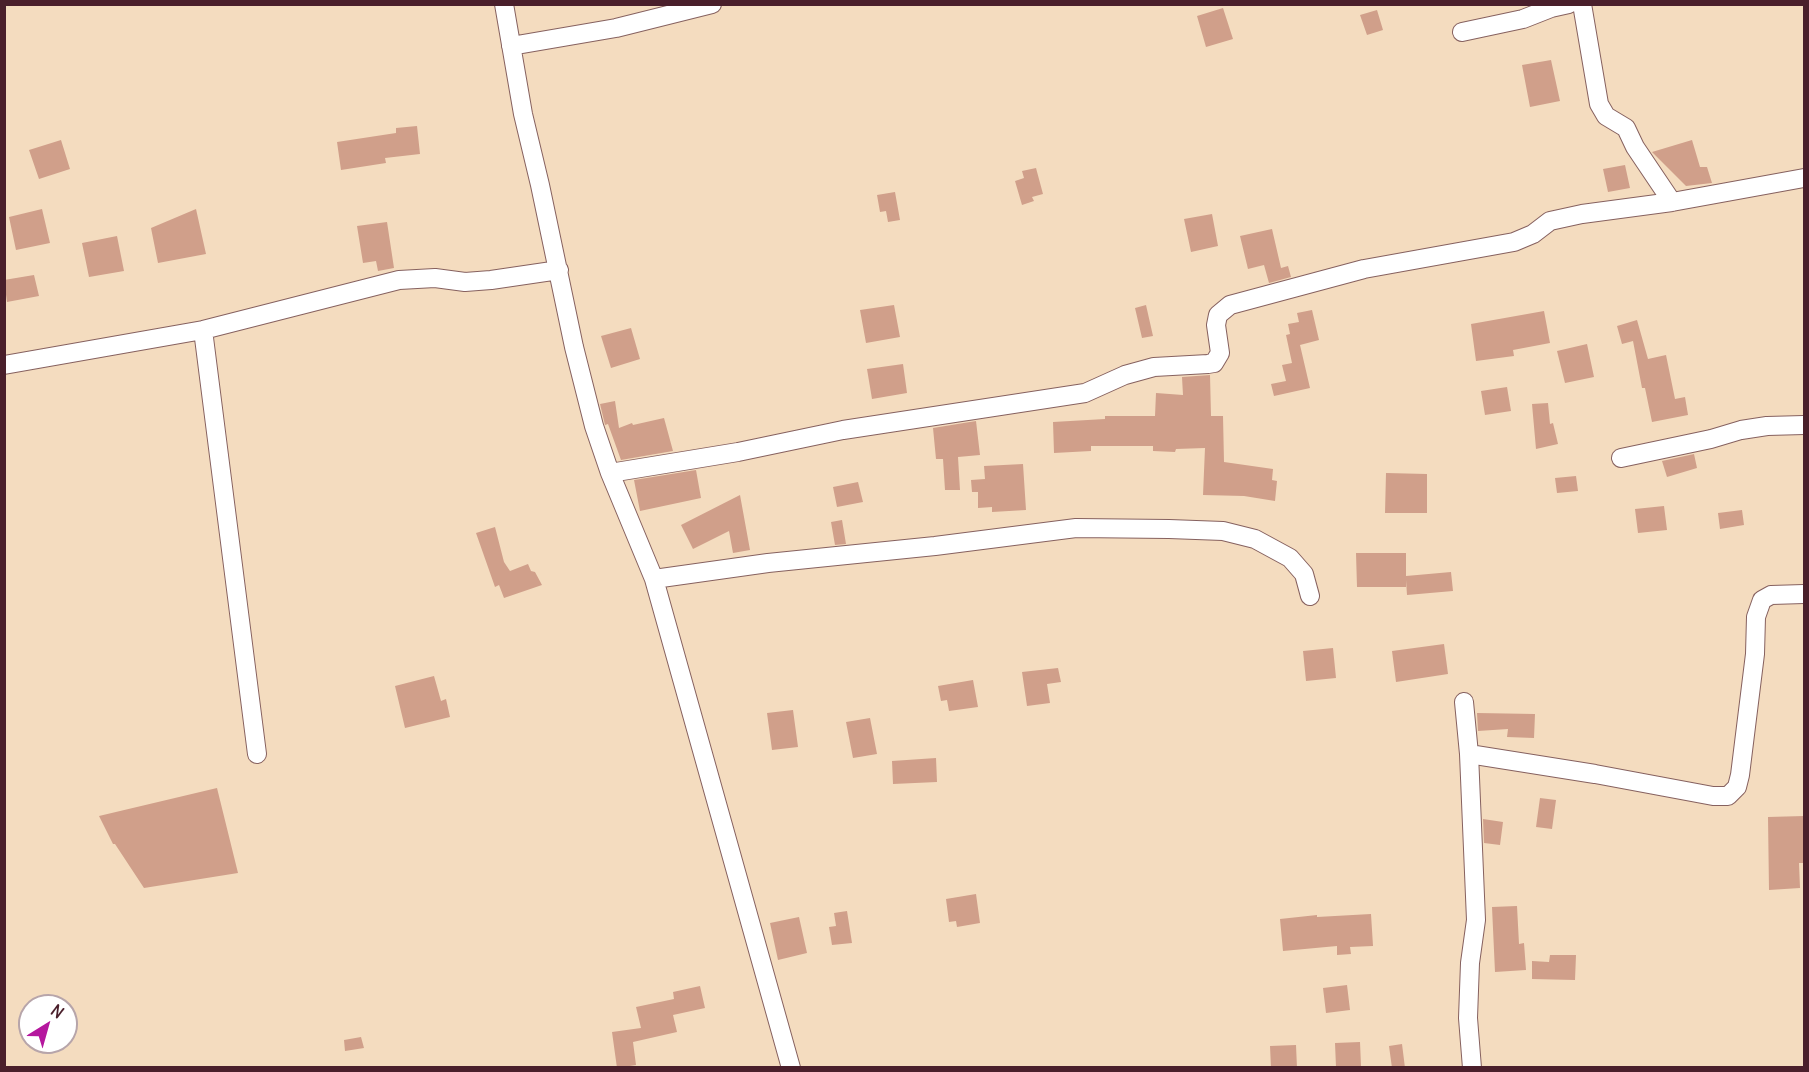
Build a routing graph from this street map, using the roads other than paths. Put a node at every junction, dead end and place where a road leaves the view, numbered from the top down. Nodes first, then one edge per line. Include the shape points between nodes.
1 (504, 4) edge
2 (712, 4) edge
3 (1569, 4) edge
4 (1582, 4) edge
5 (1462, 32) dead end
6 (511, 46) junction
7 (1804, 178) edge
8 (1672, 202) junction
9 (558, 270) junction
10 (203, 330) junction
11 (4, 364) edge
12 (1804, 425) edge
13 (1621, 458) dead end
14 (610, 473) junction
15 (654, 579) junction
16 (1804, 594) edge
17 (1310, 596) dead end
18 (1464, 702) dead end
19 (256, 754) dead end
20 (1469, 754) junction
21 (791, 1068) edge
22 (1472, 1068) edge

1 - 6 street
2 - 6 street via 616,28
3 - 5 street
4 - 8 street via 1599,104 1606,116 1626,128
6 - 9 street
7 - 8 street
8 - 14 street via 1550,221 1514,242 1364,269 1230,304 1218,315 1220,353 1215,363 1154,367 1085,393 843,430
9 - 10 street via 465,282 435,278 399,280
9 - 14 street via 594,426
10 - 11 street
10 - 19 street
12 - 13 street via 1741,430
14 - 15 street
15 - 17 street via 1076,528 1169,529 1223,531 1255,539 1290,558 1304,574
15 - 21 street
16 - 20 street via 1771,595 1762,600 1756,617 1740,775 1737,787 1728,796
18 - 20 street
20 - 22 street via 1476,920 1468,1018

